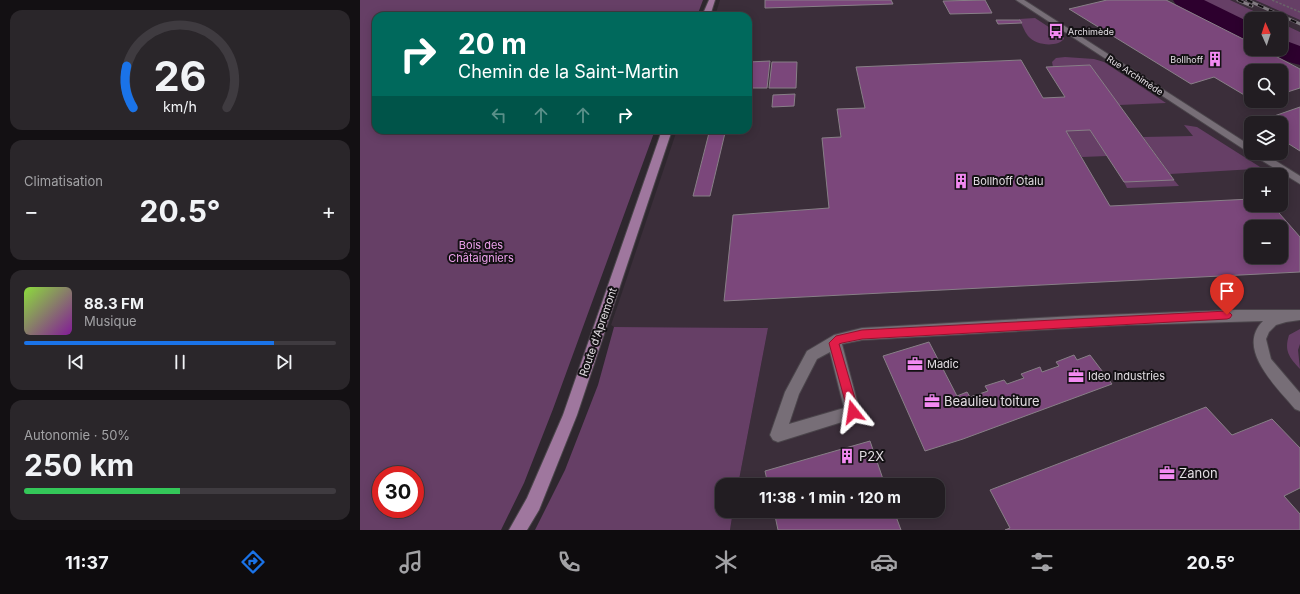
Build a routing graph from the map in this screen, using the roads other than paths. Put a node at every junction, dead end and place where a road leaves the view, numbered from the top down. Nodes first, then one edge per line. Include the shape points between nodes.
1 (712, 0) edge
2 (1020, 0) edge
3 (708, 12) edge
4 (666, 134) edge
5 (1244, 145) edge
6 (1267, 160) edge
7 (1300, 181) edge
8 (1294, 315) edge
9 (834, 343) junction
10 (1300, 404) edge
11 (518, 530) edge

1 - 3 main road
2 - 5 street, Rue Archimède
4 - 11 main road, Route d'Apremont via 570,414 533,504
6 - 7 street
8 - 9 street via 1211,316 862,334 839,339
8 - 10 street via 1265,327 1259,338 1265,362
9 - 9 street via 812,355 792,392 778,435 853,412

